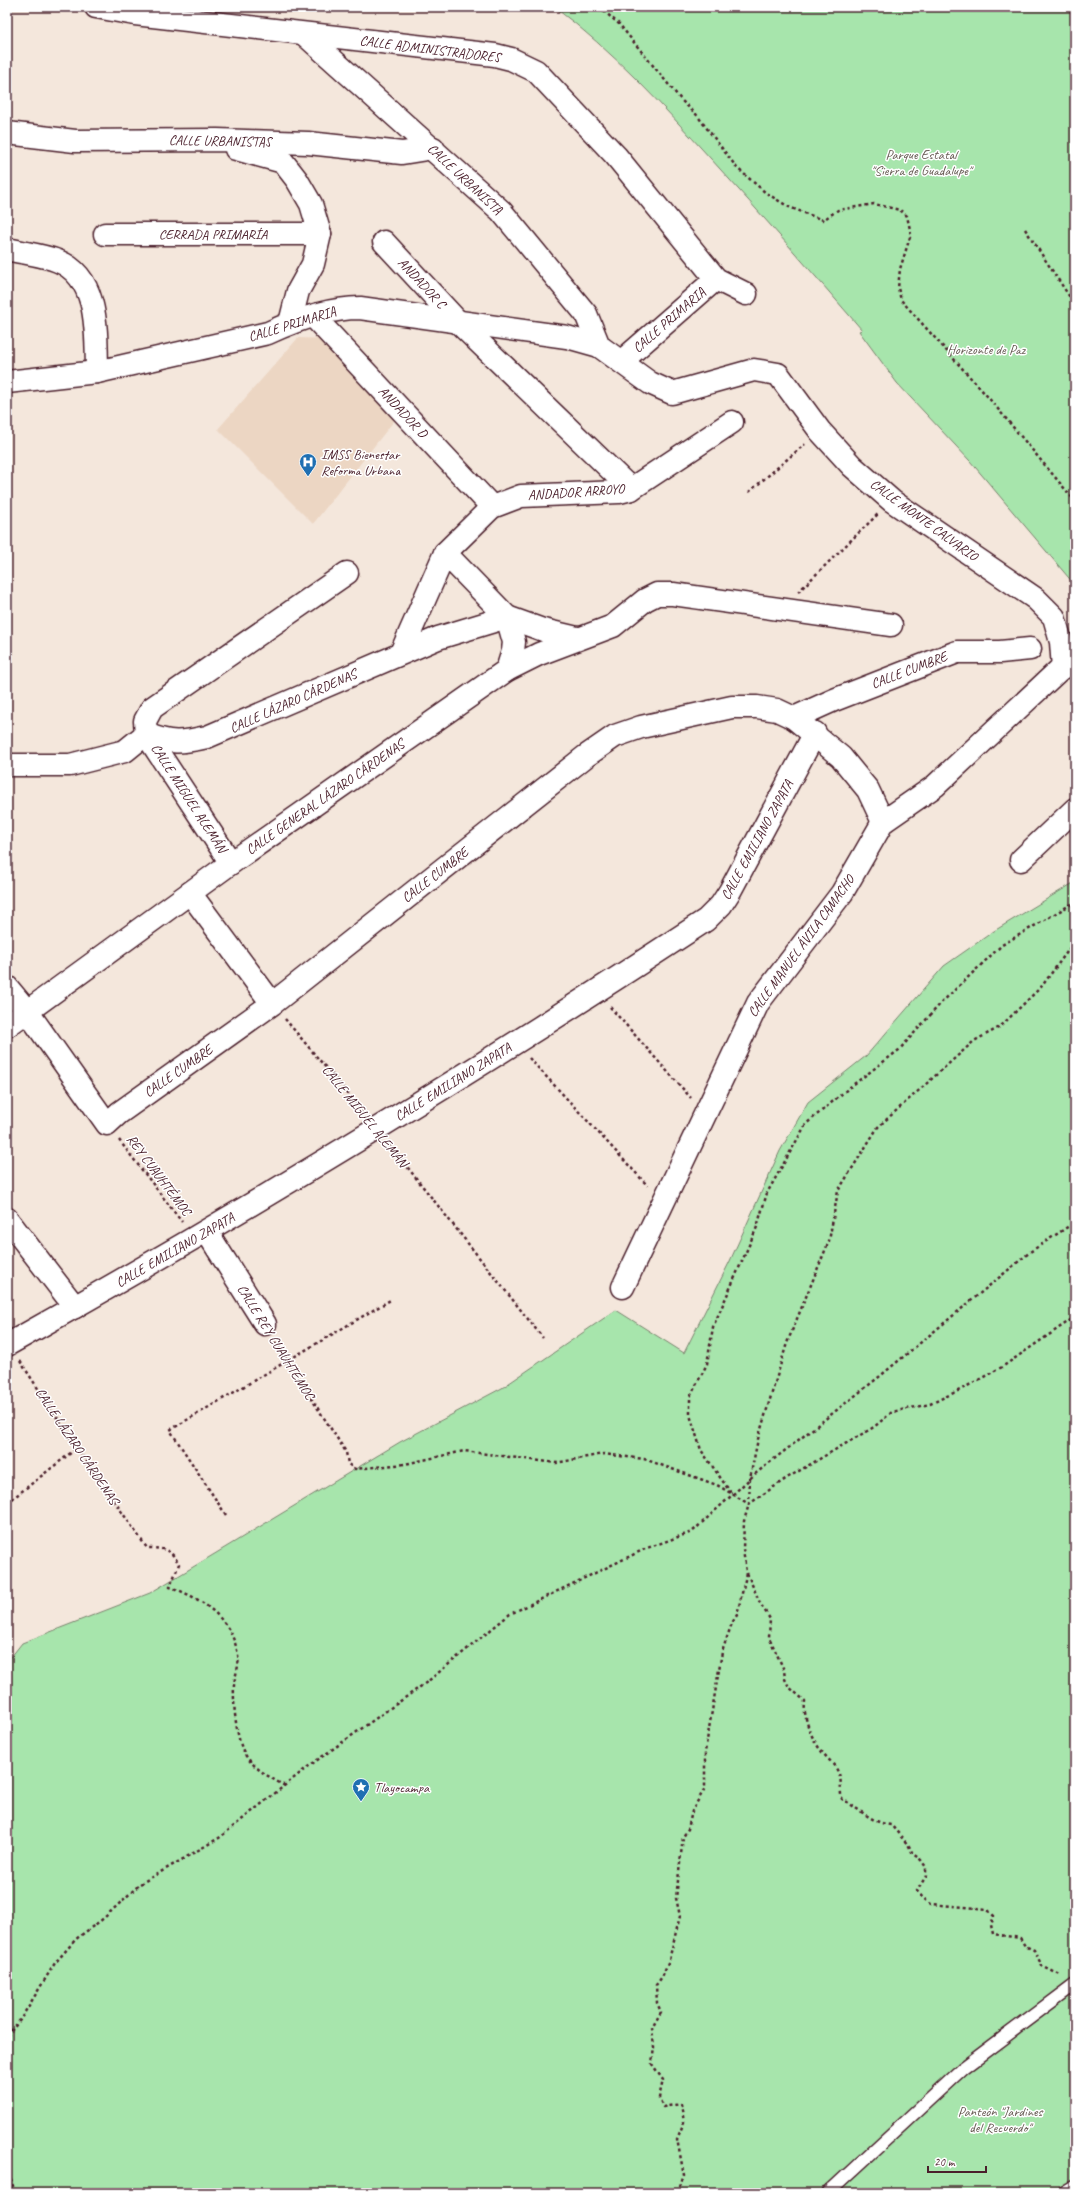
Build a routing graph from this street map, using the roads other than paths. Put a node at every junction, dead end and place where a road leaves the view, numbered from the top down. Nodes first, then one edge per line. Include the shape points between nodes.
1 (96, 7) edge
2 (304, 34) junction
3 (7, 133) edge
4 (217, 140) junction
5 (433, 148) junction
6 (105, 234) dead end
7 (320, 234) junction
8 (384, 242) dead end
9 (7, 249) edge
10 (716, 279) junction
11 (746, 294) dead end
12 (313, 316) junction
13 (290, 323) junction
14 (459, 323) junction
15 (599, 346) junction
16 (622, 362) junction
17 (754, 370) joint
18 (97, 372) junction
19 (7, 382) edge
20 (732, 422) dead end
21 (631, 488) junction
22 (492, 507) junction
23 (445, 553) junction
24 (347, 573) dead end
25 (507, 617) junction
26 (891, 625) dead end
27 (577, 638) junction
28 (1030, 649) dead end
29 (401, 653) junction
30 (1069, 661) edge
31 (507, 670) junction
32 (794, 718) junction
33 (814, 733) junction
34 (146, 734) junction
35 (7, 765) edge
36 (1075, 809) edge
37 (883, 822) junction
38 (1021, 860) dead end
39 (231, 863) junction
40 (190, 893) junction
41 (7, 987) edge
42 (268, 999) junction
43 (27, 1011) junction
44 (7, 1026) edge
45 (7, 1219) edge
46 (201, 1236) junction
47 (623, 1287) dead end
48 (75, 1308) junction
49 (264, 1324) road end
50 (8, 1344) edge
51 (1073, 1986) edge
52 (1075, 2187) edge
53 (828, 2193) edge
54 (1065, 2193) edge

1 - 2 street, CALLE ADMINISTRADORES
2 - 5 street, CALLE URBANISTA
2 - 10 street, CALLE ADMINISTRADORES via 495,55 511,59 536,71 616,156
3 - 4 street, CALLE URBANISTAS via 75,141
4 - 5 street, CALLE URBANISTAS via 308,143 402,153
4 - 7 street via 239,150 283,162 311,204
5 - 15 street, CALLE URBANISTA via 501,211 586,314
6 - 7 street, CERRADA PRIMARÍA
7 - 13 street via 313,264 298,291
8 - 14 street, ANDADOR C
9 - 18 street via 58,261 76,273 89,293 95,322
10 - 11 street
10 - 16 street, CALLE PRIMARIA
12 - 13 street, CALLE PRIMARIA
12 - 14 street, CALLE PRIMARIA via 344,308 360,308
12 - 22 street, ANDADOR D
13 - 18 street, CALLE PRIMARIA via 268,333
14 - 15 street, CALLE PRIMARIA via 567,337
14 - 21 street
15 - 16 street, CALLE PRIMARIA
16 - 17 street, CALLE PRIMARIA via 650,384 672,393
17 - 30 street, CALLE MONTE CALVARIO via 778,374 820,431 852,466 892,501 1036,599 1054,617
18 - 19 street, CALLE PRIMARIA
20 - 21 street, ANDADOR ARROYO
21 - 22 street, ANDADOR ARROYO via 619,492 521,496
22 - 23 street, ANDADOR ARROYO
23 - 25 street
23 - 29 street
24 - 34 street via 152,708 145,721
25 - 27 street via 543,630
25 - 29 street, CALLE LÁZARO CÁRDENAS via 456,631
25 - 31 street via 514,642
26 - 27 street, CALLE GENERAL LÁZARO CÁRDENAS via 673,594 657,594 645,600 613,626
27 - 31 street, CALLE GENERAL LÁZARO CÁRDENAS
28 - 32 street, CALLE CUMBRE via 957,652
29 - 34 street, CALLE LÁZARO CÁRDENAS via 207,738 176,743
30 - 37 street, CALLE MANUEL ÁVILA CAMACHO via 935,786
31 - 39 street, CALLE GENERAL LÁZARO CÁRDENAS
32 - 33 street, CALLE CUMBRE
32 - 42 street, CALLE CUMBRE via 777,710 732,707 642,727 615,736
33 - 37 street, CALLE CUMBRE via 842,758 868,790
33 - 46 street, CALLE EMILIANO ZAPATA via 730,891 706,920 515,1044
34 - 35 street via 126,750 70,765
34 - 39 street, CALLE MIGUEL ALEMÁN
36 - 38 street
37 - 47 street, CALLE MANUEL ÁVILA CAMACHO via 842,893 758,1003
39 - 40 street, CALLE GENERAL LÁZARO CÁRDENAS
40 - 42 street
40 - 43 street, CALLE GENERAL LÁZARO CÁRDENAS
41 - 43 street
42 - 43 street, CALLE CUMBRE via 107,1124
43 - 44 street, CALLE GENERAL LÁZARO CÁRDENAS
45 - 48 street
46 - 48 street, CALLE EMILIANO ZAPATA
46 - 49 street, CALLE REY CUAUHTÉMOC
48 - 50 street, CALLE EMILIANO ZAPATA
51 - 53 lane via 964,2068
52 - 54 lane

